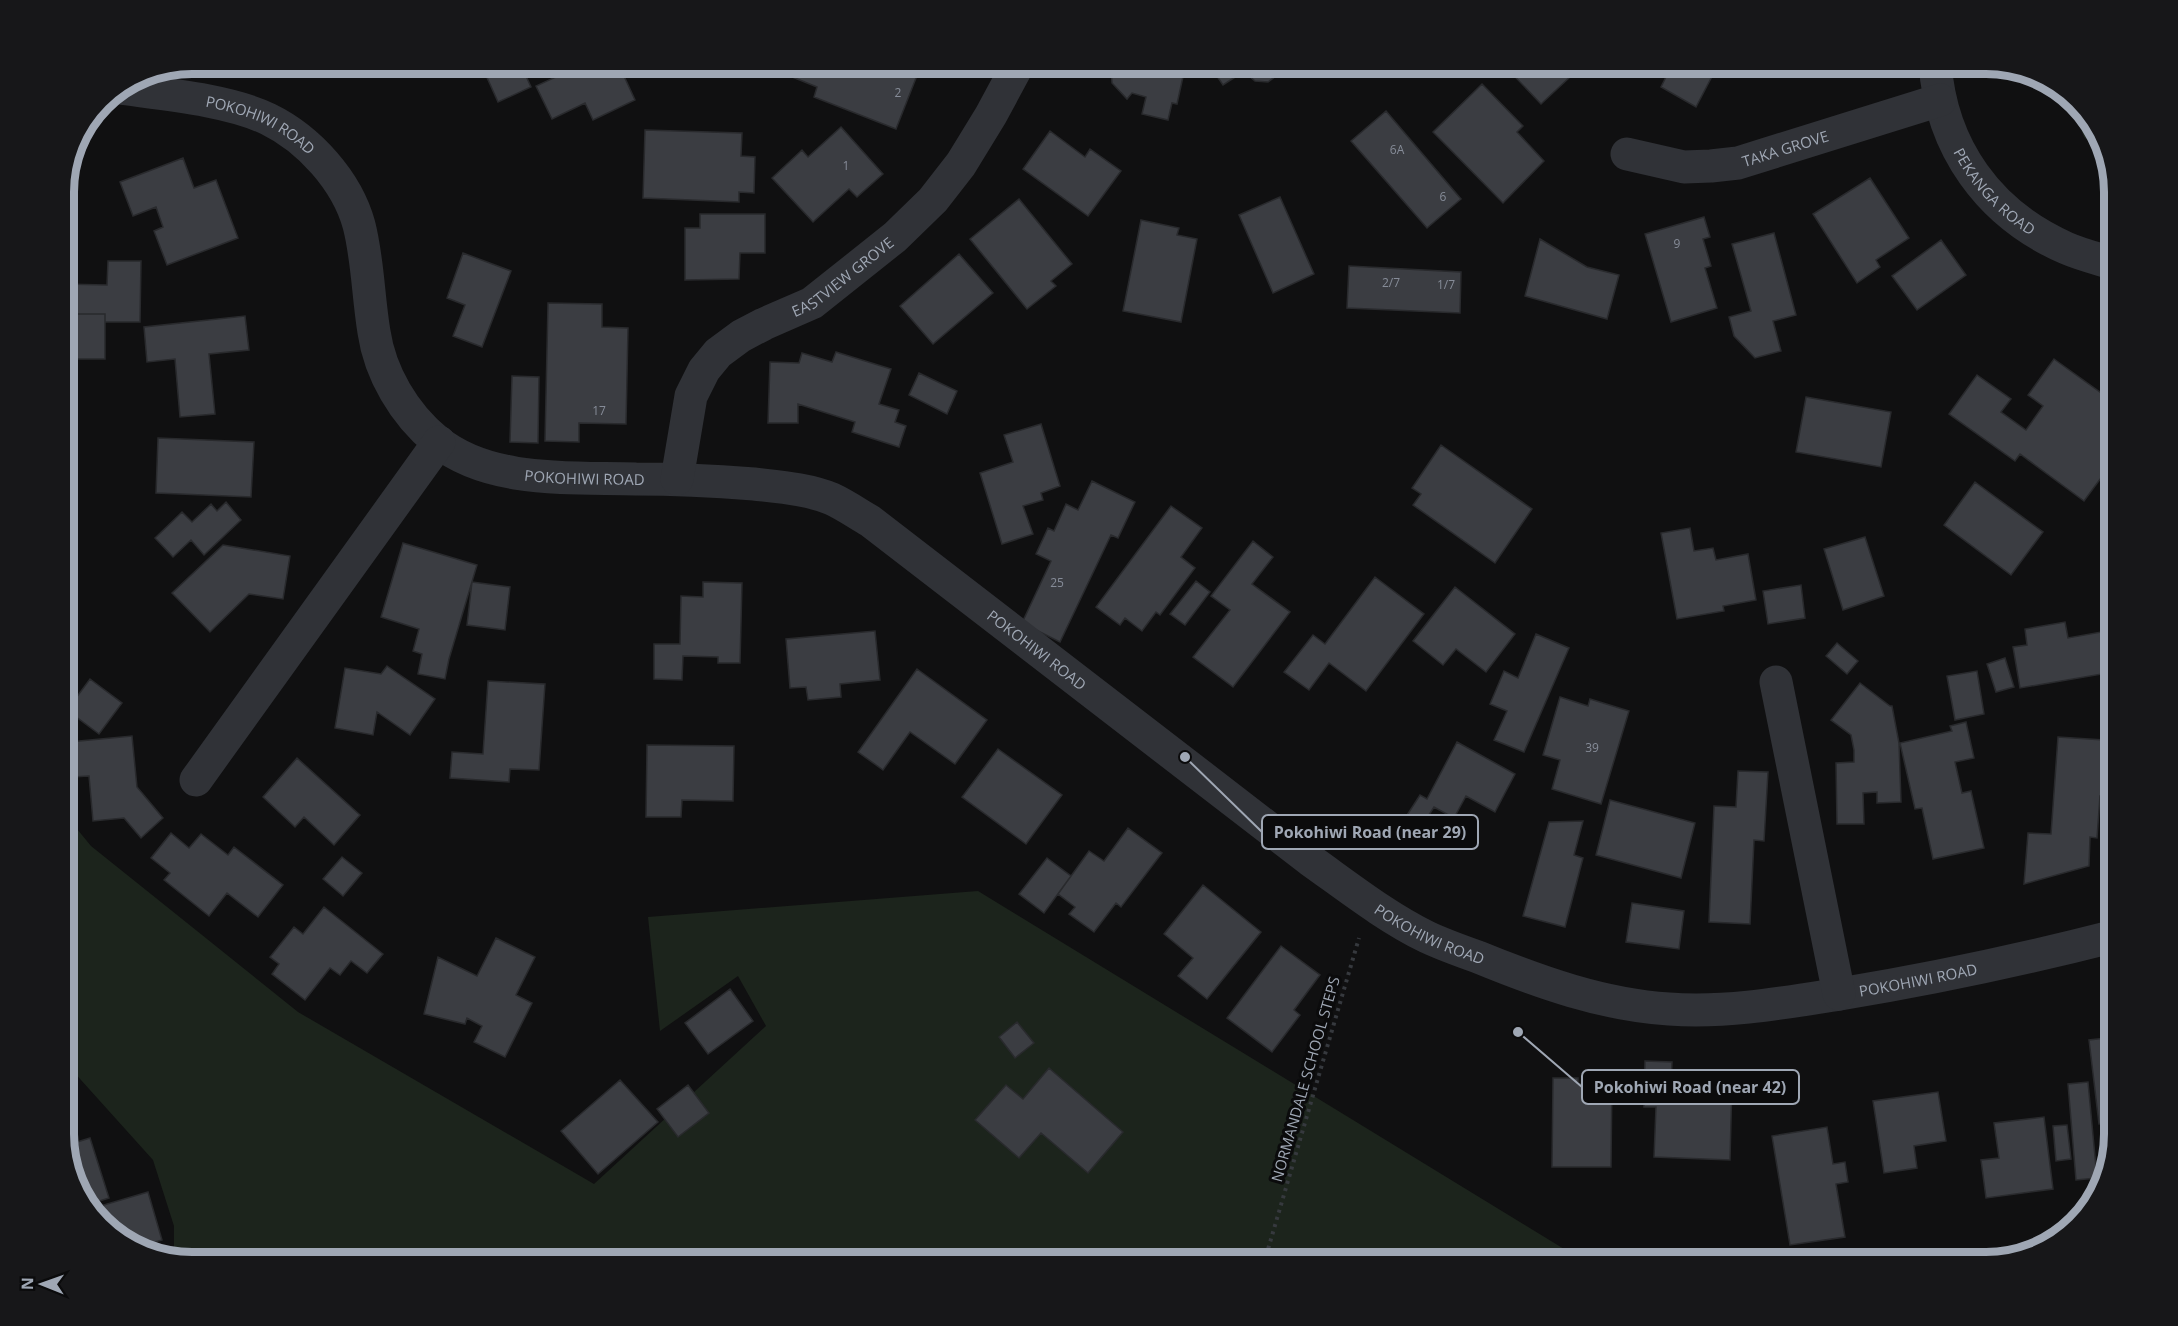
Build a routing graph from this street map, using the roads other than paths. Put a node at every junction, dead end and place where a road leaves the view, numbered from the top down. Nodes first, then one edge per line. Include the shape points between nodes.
1 (1013, 74) edge
2 (1936, 74) edge
3 (132, 90) edge
4 (1940, 100) junction
5 (1627, 154) dead end
6 (2104, 261) edge
7 (439, 442) junction
8 (677, 479) junction
9 (1776, 682) dead end
10 (196, 780) dead end
11 (2104, 939) edge
12 (1839, 994) junction

1 - 8 street, EASTVIEW GROVE via 961,164 933,200 895,237 813,303 741,336 718,353 691,396
2 - 4 street, PEKANGA ROAD
3 - 7 street, POKOHIWI ROAD via 236,107 268,119 294,135 328,168 359,223 374,334 382,364 410,413
4 - 5 street, TAKA GROVE via 1738,162 1684,167
4 - 6 street, PEKANGA ROAD via 1962,159 2004,211 2067,249
7 - 8 street, POKOHIWI ROAD via 490,467 513,472 547,477
7 - 10 street
8 - 12 street, POKOHIWI ROAD via 801,490 832,499 870,521 1300,853 1426,937 1560,988 1621,1003 1708,1011 1756,1008
9 - 12 street
11 - 12 street, POKOHIWI ROAD

